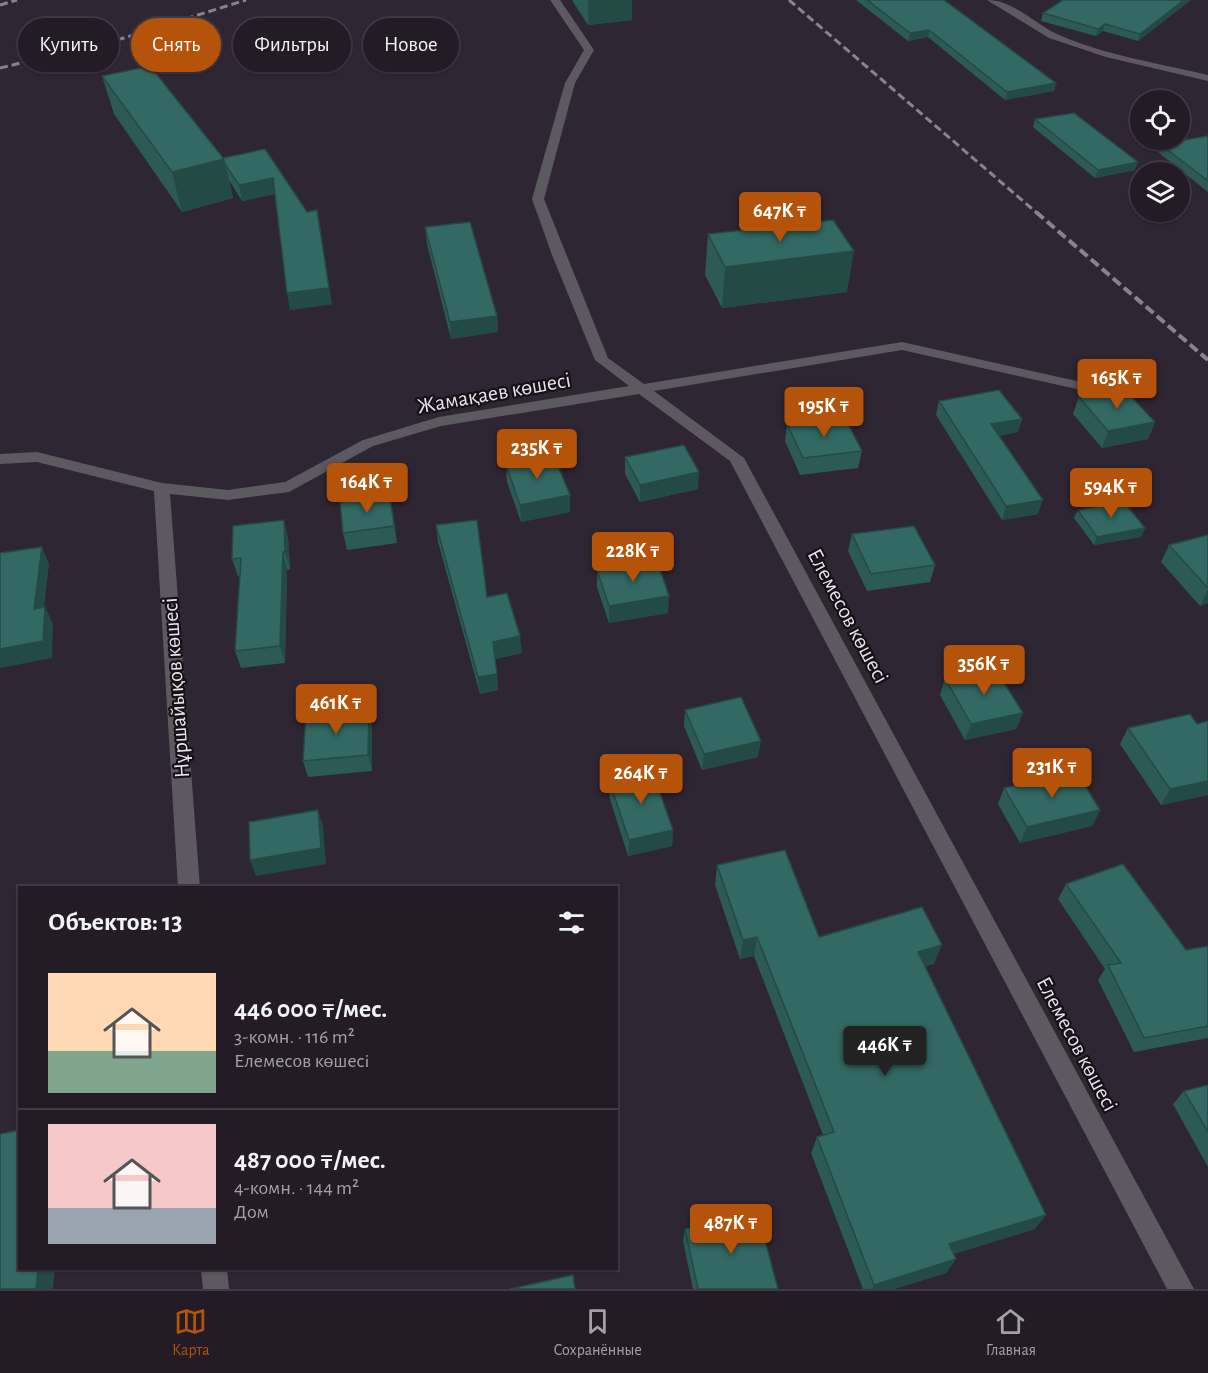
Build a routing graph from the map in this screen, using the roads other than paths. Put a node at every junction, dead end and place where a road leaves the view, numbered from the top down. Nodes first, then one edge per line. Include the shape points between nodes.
1 (555, 0) edge
2 (992, 0) edge
3 (1208, 78) edge
4 (1081, 386) dead end
5 (639, 390) junction
6 (0, 459) edge
7 (162, 488) junction
8 (189, 886) edge
9 (214, 1270) edge
10 (216, 1289) edge
11 (1181, 1289) edge

1 - 5 street, Елемесов көшесі via 589,50 570,83 538,199 602,360
2 - 3 street via 1053,36 1110,55
4 - 5 street, Жамақаев көшесі via 902,346
5 - 7 street, Жамақаев көшесі via 439,422 368,443 289,487 228,495
5 - 11 street, Елемесов көшесі via 736,458
6 - 7 street, Жамақаев көшесі via 37,457
7 - 8 street, Нұршайықов көшесі
9 - 10 street

